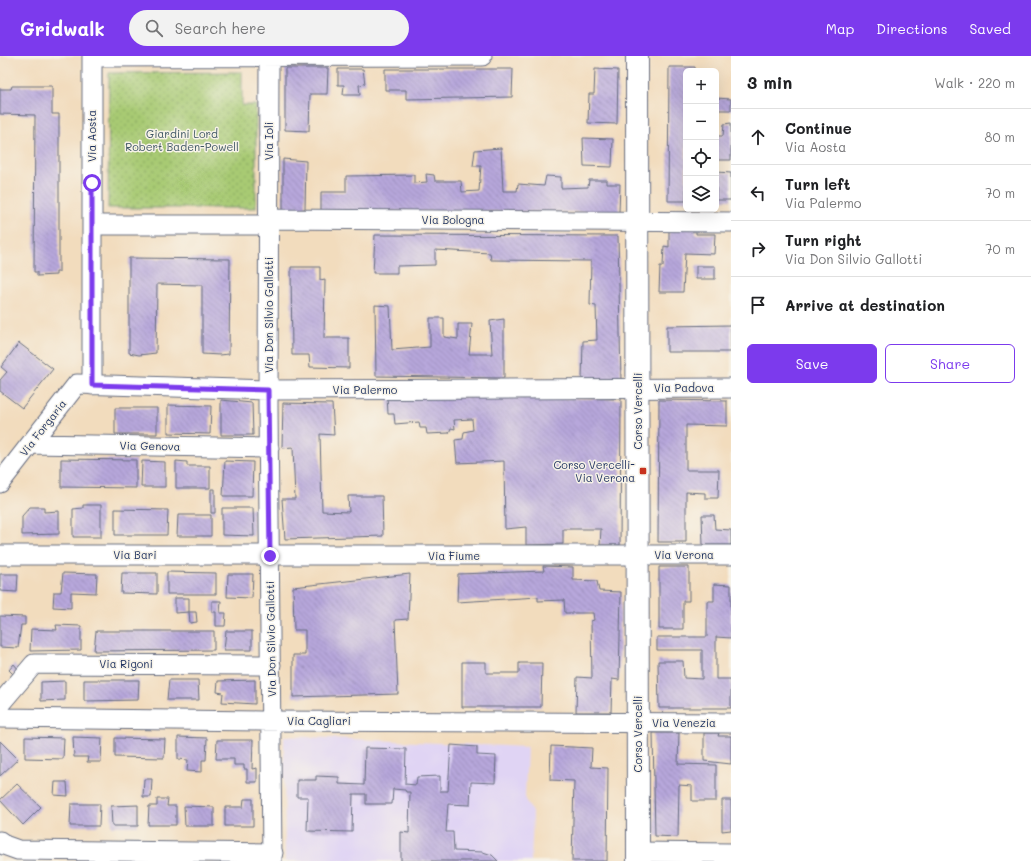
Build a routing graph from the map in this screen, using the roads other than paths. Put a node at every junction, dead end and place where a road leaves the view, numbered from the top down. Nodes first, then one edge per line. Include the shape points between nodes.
1 (269, 56) edge
2 (482, 56) edge
3 (637, 56) edge
4 (92, 57) edge
5 (637, 221) junction
6 (269, 222) junction
7 (731, 222) edge
8 (92, 225) junction
9 (92, 385) junction
10 (731, 388) edge
11 (638, 389) junction
12 (268, 390) junction
13 (31, 444) junction
14 (269, 448) junction
15 (0, 483) edge
16 (0, 555) edge
17 (638, 555) junction
18 (731, 555) edge
19 (270, 556) junction
20 (271, 664) junction
21 (0, 704) edge
22 (0, 718) edge
23 (271, 722) junction
24 (638, 722) junction
25 (731, 723) edge
26 (0, 841) edge
27 (731, 853) edge
28 (638, 856) edge
29 (272, 857) edge

1 - 2 street
1 - 4 street
1 - 6 street, Via Ioli
3 - 5 main road, Corso Vercelli
4 - 8 street, Via Aosta
5 - 6 street, Via Bologna
5 - 7 street, Via Bologna
5 - 11 main road, Corso Vercelli
6 - 8 street, Via Bologna
6 - 12 street, Via Don Silvio Gallotti
8 - 9 street, Via Aosta
9 - 12 street, Via Palermo
9 - 13 street, Via Forgaria via 77,384
10 - 11 street, Via Padova
11 - 12 street, Via Palermo
11 - 17 main road, Corso Vercelli
12 - 14 street, Via Don Silvio Gallotti
13 - 14 street, Via Genova
13 - 15 street, Via Forgaria
14 - 19 street, Via Don Silvio Gallotti
16 - 19 street, Via Bari
17 - 18 street, Via Verona
17 - 19 street, Via Fiume
17 - 24 main road, Corso Vercelli
19 - 20 street, Via Don Silvio Gallotti
20 - 21 street, Via Rigoni via 34,664
20 - 23 street, Via Don Silvio Gallotti
22 - 23 street, Via Cagliari
23 - 24 street, Via Cagliari
23 - 29 street, Via Don Silvio Gallotti
24 - 25 street, Via Venezia
24 - 28 main road, Corso Vercelli
26 - 29 street via 18,850
27 - 28 street

